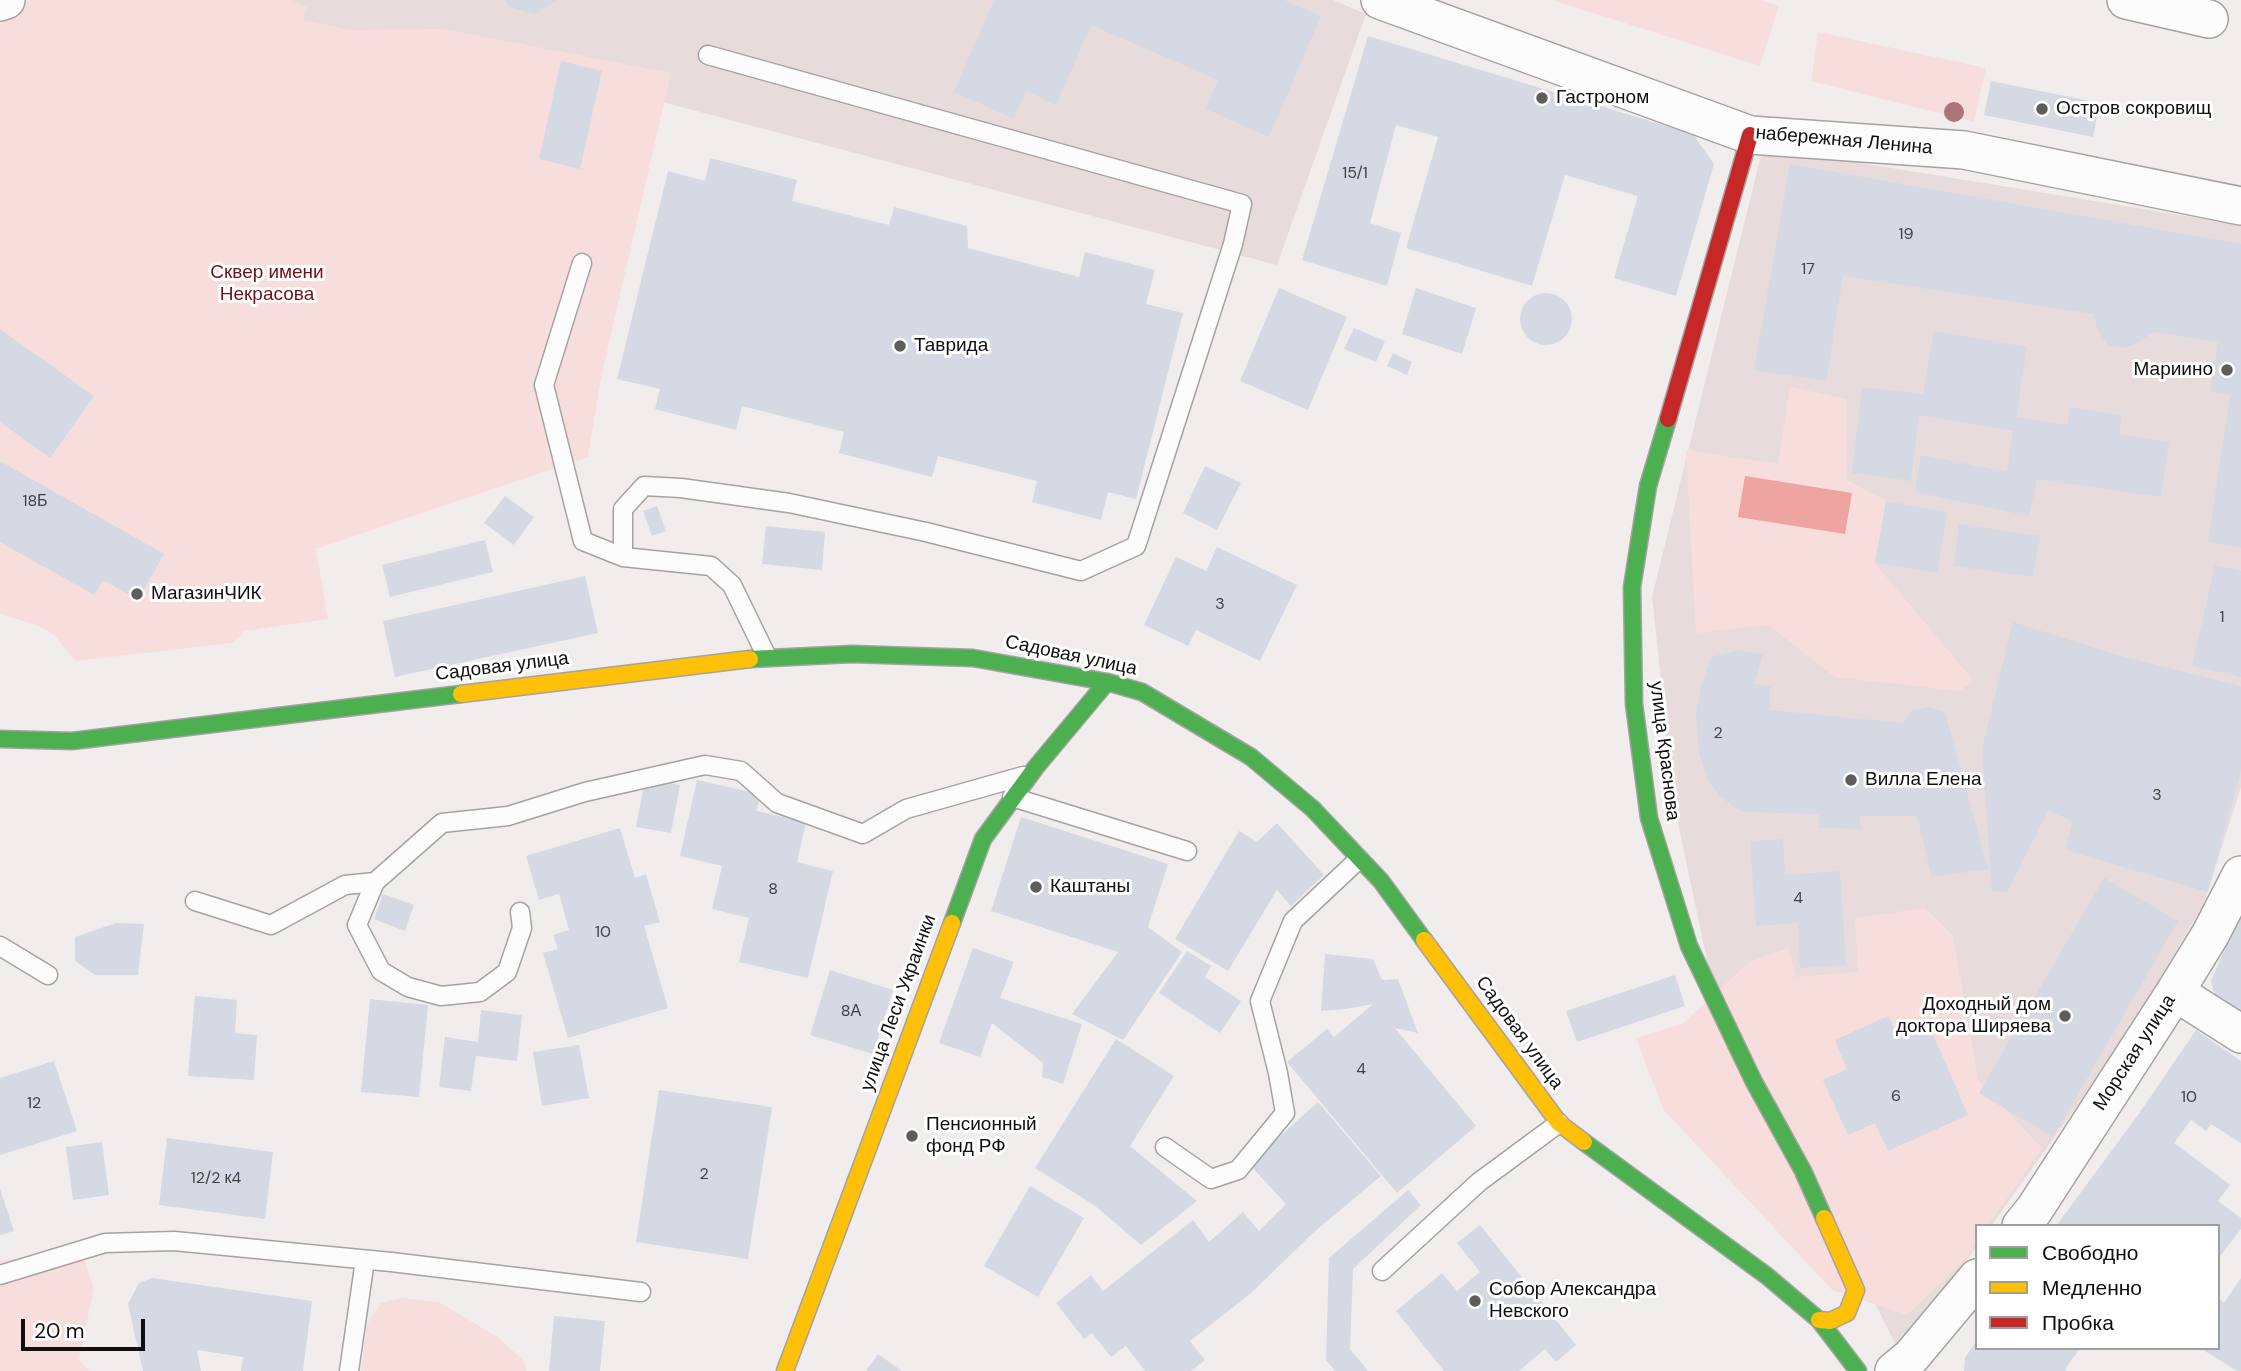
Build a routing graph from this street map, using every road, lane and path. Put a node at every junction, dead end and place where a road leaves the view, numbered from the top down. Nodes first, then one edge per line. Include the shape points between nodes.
1 (6, 0) edge
2 (1381, 0) edge
3 (2126, 0) edge
4 (0, 2) edge
5 (2209, 19) dead end
6 (708, 55) dead end
7 (1750, 135) junction
8 (2241, 206) edge
9 (582, 263) dead end
10 (623, 557) junction
11 (767, 657) junction
12 (1107, 681) junction
13 (0, 739) edge
14 (1030, 774) junction
15 (1012, 797) junction
16 (1187, 851) dead end
17 (1359, 859) junction
18 (2241, 875) edge
19 (375, 882) junction
20 (195, 901) dead end
21 (520, 912) dead end
22 (0, 946) edge
23 (48, 975) dead end
24 (2175, 992) junction
25 (2241, 1034) edge
26 (1559, 1123) junction
27 (1165, 1147) dead end
28 (2022, 1224) edge
29 (365, 1260) junction
30 (1382, 1271) dead end
31 (0, 1275) edge
32 (1975, 1280) edge
33 (641, 1292) dead end
34 (1819, 1320) junction
35 (349, 1371) edge
36 (785, 1371) edge
37 (1837, 1371) edge
38 (1858, 1371) edge
39 (1894, 1371) edge

1 - 4 street
2 - 7 street, набережная Ленина
3 - 5 street
6 - 10 lane via 1242,204 1136,546 1081,570 789,503 644,486 624,509
7 - 8 street, набережная Ленина via 1964,150
7 - 34 main road, улица Краснова via 1648,486 1632,587 1634,704 1649,818 1689,946 1803,1171 1856,1290 1847,1313 1830,1321
9 - 10 lane via 544,385 583,541
10 - 11 lane via 711,566 732,585
11 - 12 main road, Садовая улица via 973,658
11 - 13 main road, Садовая улица via 72,741
12 - 14 main road, улица Леси Украинки
12 - 17 main road, Садовая улица via 1142,692 1251,757 1313,809
14 - 15 main road, улица Леси Украинки
14 - 19 lane via 906,809 863,834 776,803 741,771 705,765 585,792 508,816 442,823
15 - 16 lane
15 - 36 main road, улица Леси Украинки via 983,839
17 - 26 main road, Садовая улица via 1381,881
17 - 27 lane via 1293,921 1260,1001 1286,1113 1238,1170 1211,1179
18 - 24 street, Морская улица
19 - 20 lane via 345,885 271,925
19 - 21 lane via 357,925 381,971 408,987 441,996 480,992 507,972 522,928
22 - 23 lane
24 - 25 street
24 - 28 street, Морская улица
26 - 30 lane via 1479,1182
26 - 34 main road, Садовая улица via 1768,1276
29 - 31 lane via 174,1241 106,1242
29 - 33 lane
29 - 35 lane
32 - 39 street
34 - 37 main road
34 - 38 main road, Садовая улица

